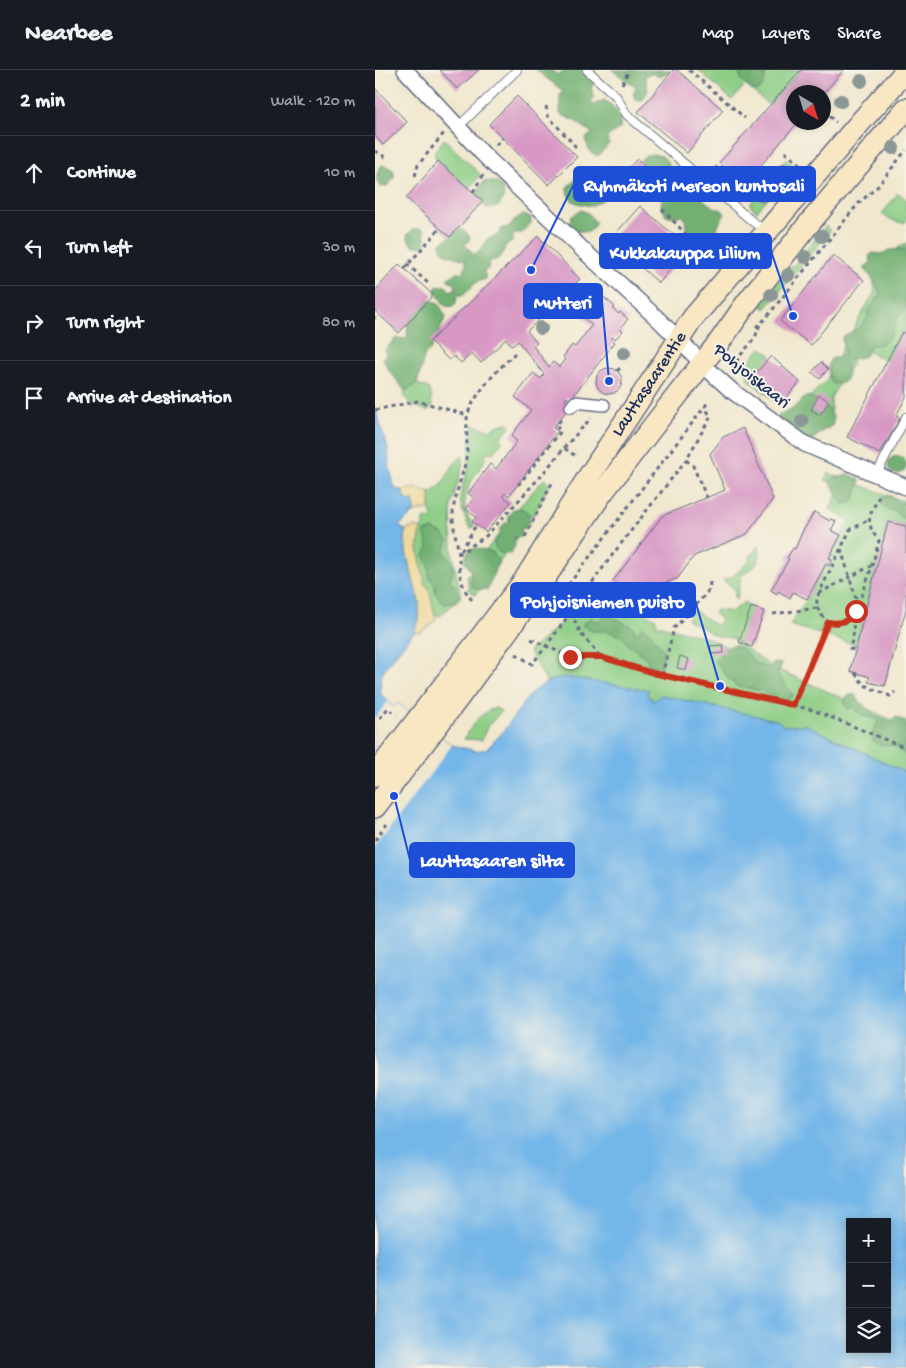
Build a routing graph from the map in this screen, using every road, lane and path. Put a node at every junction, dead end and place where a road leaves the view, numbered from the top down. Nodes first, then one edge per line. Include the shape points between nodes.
1 (405, 70) edge
2 (517, 70) edge
3 (587, 70) edge
4 (689, 70) edge
5 (906, 71) edge
6 (546, 106) dead end
7 (906, 109) edge
8 (745, 118) dead end
9 (831, 118) edge
10 (837, 122) dead end
11 (451, 130) junction
12 (577, 148) dead end
13 (906, 150) edge
14 (375, 151) edge
15 (785, 152) dead end
16 (387, 158) dead end
17 (801, 165) dead end
18 (415, 176) dead end
19 (662, 209) dead end
20 (440, 228) dead end
21 (766, 231) junction
22 (407, 264) junction
23 (404, 269) dead end
24 (732, 270) junction
25 (429, 284) dead end
26 (679, 340) junction
27 (516, 352) dead end
28 (703, 364) junction
29 (733, 369) dead end
30 (709, 401) dead end
31 (603, 405) joint
32 (571, 407) dead end
33 (704, 407) junction
34 (375, 410) edge
35 (467, 415) junction
36 (906, 417) edge
37 (561, 431) dead end
38 (564, 448) junction
39 (576, 456) dead end
40 (686, 460) junction
41 (876, 475) junction
42 (518, 483) dead end
43 (551, 483) dead end
44 (906, 487) edge
45 (882, 490) dead end
46 (707, 498) dead end
47 (868, 520) junction
48 (476, 525) dead end
49 (523, 542) dead end
50 (841, 548) junction
51 (459, 554) junction
52 (871, 566) junction
53 (849, 577) junction
54 (710, 581) dead end
55 (819, 593) junction
56 (472, 600) dead end
57 (858, 605) junction
58 (817, 608) junction
59 (571, 612) junction
60 (546, 614) dead end
61 (773, 614) dead end
62 (852, 617) junction
63 (828, 622) junction
64 (534, 630) dead end
65 (522, 646) dead end
66 (546, 646) junction
67 (854, 650) dead end
68 (516, 654) junction
69 (601, 657) junction
70 (511, 662) dead end
71 (855, 673) dead end
72 (662, 675) junction
73 (895, 692) dead end
74 (793, 705) junction
75 (397, 715) dead end
76 (380, 718) dead end
77 (426, 725) junction
78 (906, 748) edge
79 (375, 775) edge
80 (375, 807) edge

1 - 11 street, Pohjoiskaari
2 - 11 lane
3 - 21 lane via 616,96 627,115
4 - 8 path
5 - 21 main road, Lauttasaarentie
6 - 12 path via 548,116
7 - 28 main road, Lauttasaarentie via 807,226
9 - 10 path
11 - 18 path via 418,165
11 - 26 street, Pohjoiskaari
13 - 29 path via 761,324
14 - 16 path
15 - 17 path
19 - 24 path via 694,243
20 - 22 path
21 - 24 main road, Lauttasaarentie
22 - 23 path
22 - 25 path
24 - 26 main road, Lauttasaarentie
26 - 28 street, Pohjoiskaari
26 - 77 main road, Lauttasaarentie via 524,581
27 - 35 path via 492,375
28 - 41 street, Pohjoiskaari via 800,441
28 - 77 main road, Lauttasaarentie via 602,493 531,597
30 - 33 path
31 - 32 street via 575,402
31 - 38 path
33 - 40 path via 711,416
33 - 60 path
34 - 35 path via 418,402
35 - 51 path via 467,451 453,519
36 - 41 lane
37 - 42 path
38 - 39 path
38 - 51 path via 486,536
40 - 46 path via 693,466
40 - 59 path
41 - 44 street, Pohjoiskaari
43 - 49 path
45 - 47 path
47 - 50 path via 850,530
47 - 52 path via 879,541
48 - 51 path
50 - 53 path
50 - 55 path
51 - 56 path via 464,590
52 - 53 path
52 - 57 path
53 - 55 path
53 - 57 path
54 - 72 path via 709,589 674,628
55 - 58 path
57 - 62 path
58 - 61 path
58 - 63 path
59 - 66 path
59 - 69 path via 581,634
62 - 63 path via 839,624
62 - 67 path via 854,631 850,648
63 - 74 path
64 - 66 path via 530,639
65 - 68 path
66 - 68 path via 532,664
66 - 69 path via 570,657
68 - 70 path
69 - 72 path
71 - 73 path via 864,685 890,696
72 - 74 path
74 - 78 path
75 - 76 path via 388,708
77 - 79 main road
77 - 80 main road

